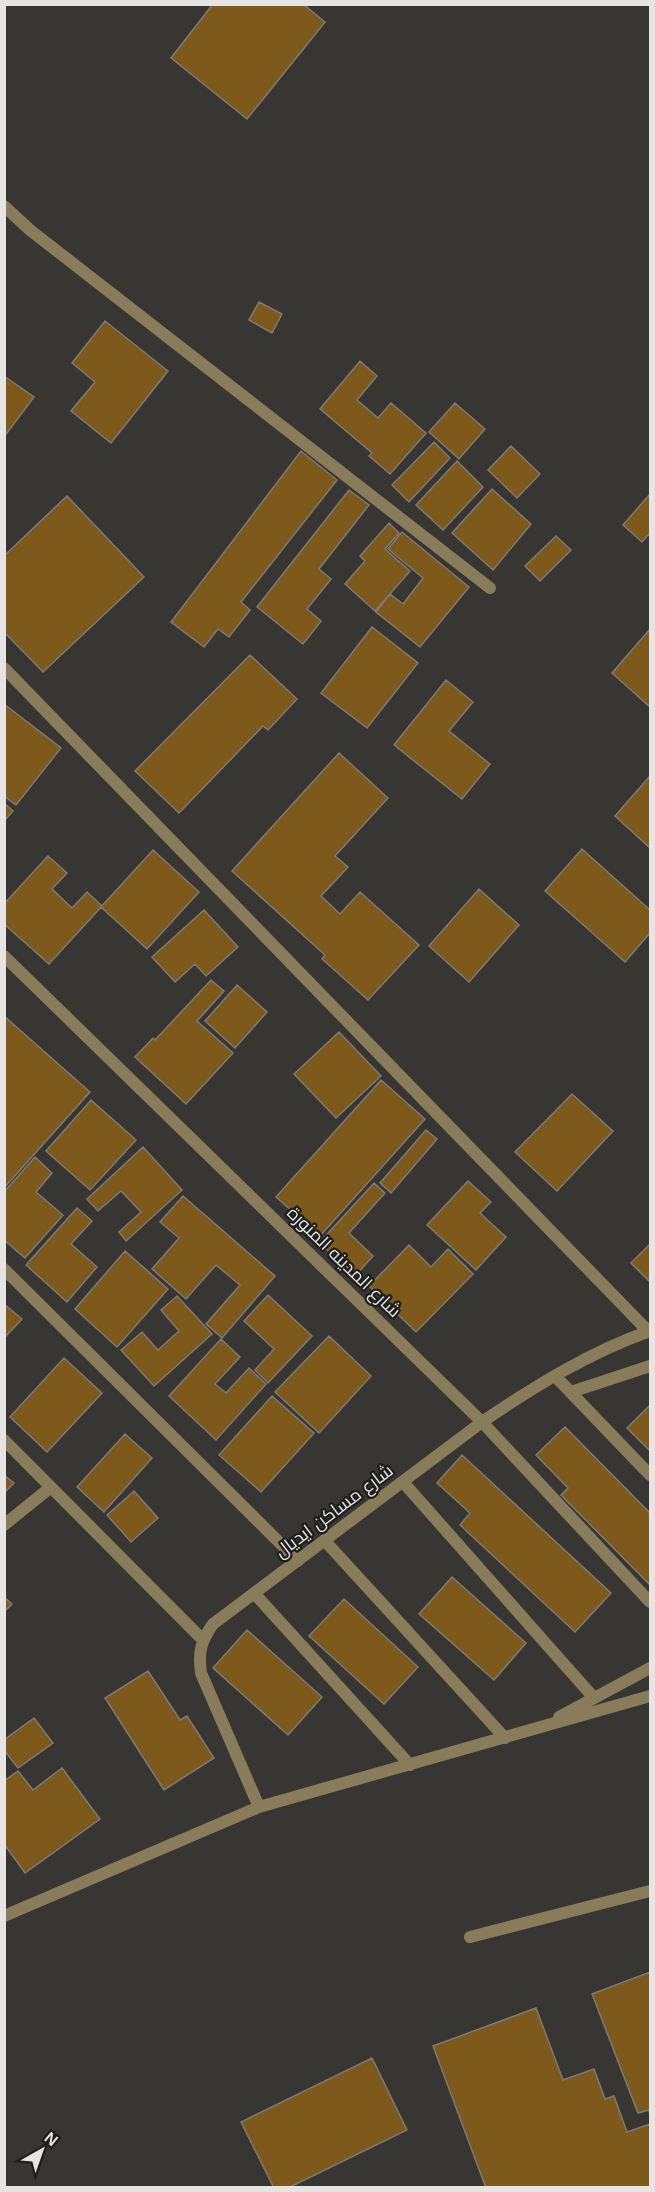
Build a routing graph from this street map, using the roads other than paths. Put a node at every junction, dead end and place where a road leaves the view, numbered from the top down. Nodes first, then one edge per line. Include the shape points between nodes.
1 (4, 206) edge
2 (490, 588) dead end
3 (4, 668) edge
4 (4, 956) edge
5 (4, 1269) edge
6 (649, 1331) edge
7 (651, 1366) edge
8 (555, 1376) junction
9 (571, 1392) junction
10 (482, 1422) junction
11 (4, 1440) edge
12 (651, 1475) edge
13 (404, 1482) junction
14 (51, 1487) junction
15 (4, 1525) edge
16 (325, 1541) junction
17 (298, 1561) junction
18 (255, 1593) junction
19 (651, 1602) edge
20 (202, 1639) junction
21 (651, 1668) edge
22 (651, 1696) edge
23 (594, 1698) junction
24 (538, 1728) junction
25 (505, 1738) junction
26 (410, 1766) junction
27 (259, 1807) junction
28 (651, 1892) edge
29 (4, 1916) edge
30 (470, 1937) dead end

1 - 2 street
3 - 6 street
4 - 10 street, شارع المدينه المنورة
5 - 17 street
6 - 8 street, شارع مساكن ايديال via 604,1349
7 - 9 street
8 - 9 street
8 - 10 street, شارع مساكن ايديال
9 - 12 street
10 - 13 street, شارع مساكن ايديال
10 - 19 street, شارع المدينه المنورة
11 - 14 street
13 - 16 street, شارع مساكن ايديال
13 - 23 street
14 - 15 street
14 - 20 street
16 - 17 street, شارع مساكن ايديال
16 - 25 street
17 - 18 street, شارع مساكن ايديال
18 - 20 street, شارع مساكن ايديال via 213,1624
18 - 26 street
20 - 27 street via 198,1656 201,1673
21 - 23 street
22 - 24 street
23 - 24 street
24 - 25 street
25 - 26 street
26 - 27 street
27 - 29 street
28 - 30 street

